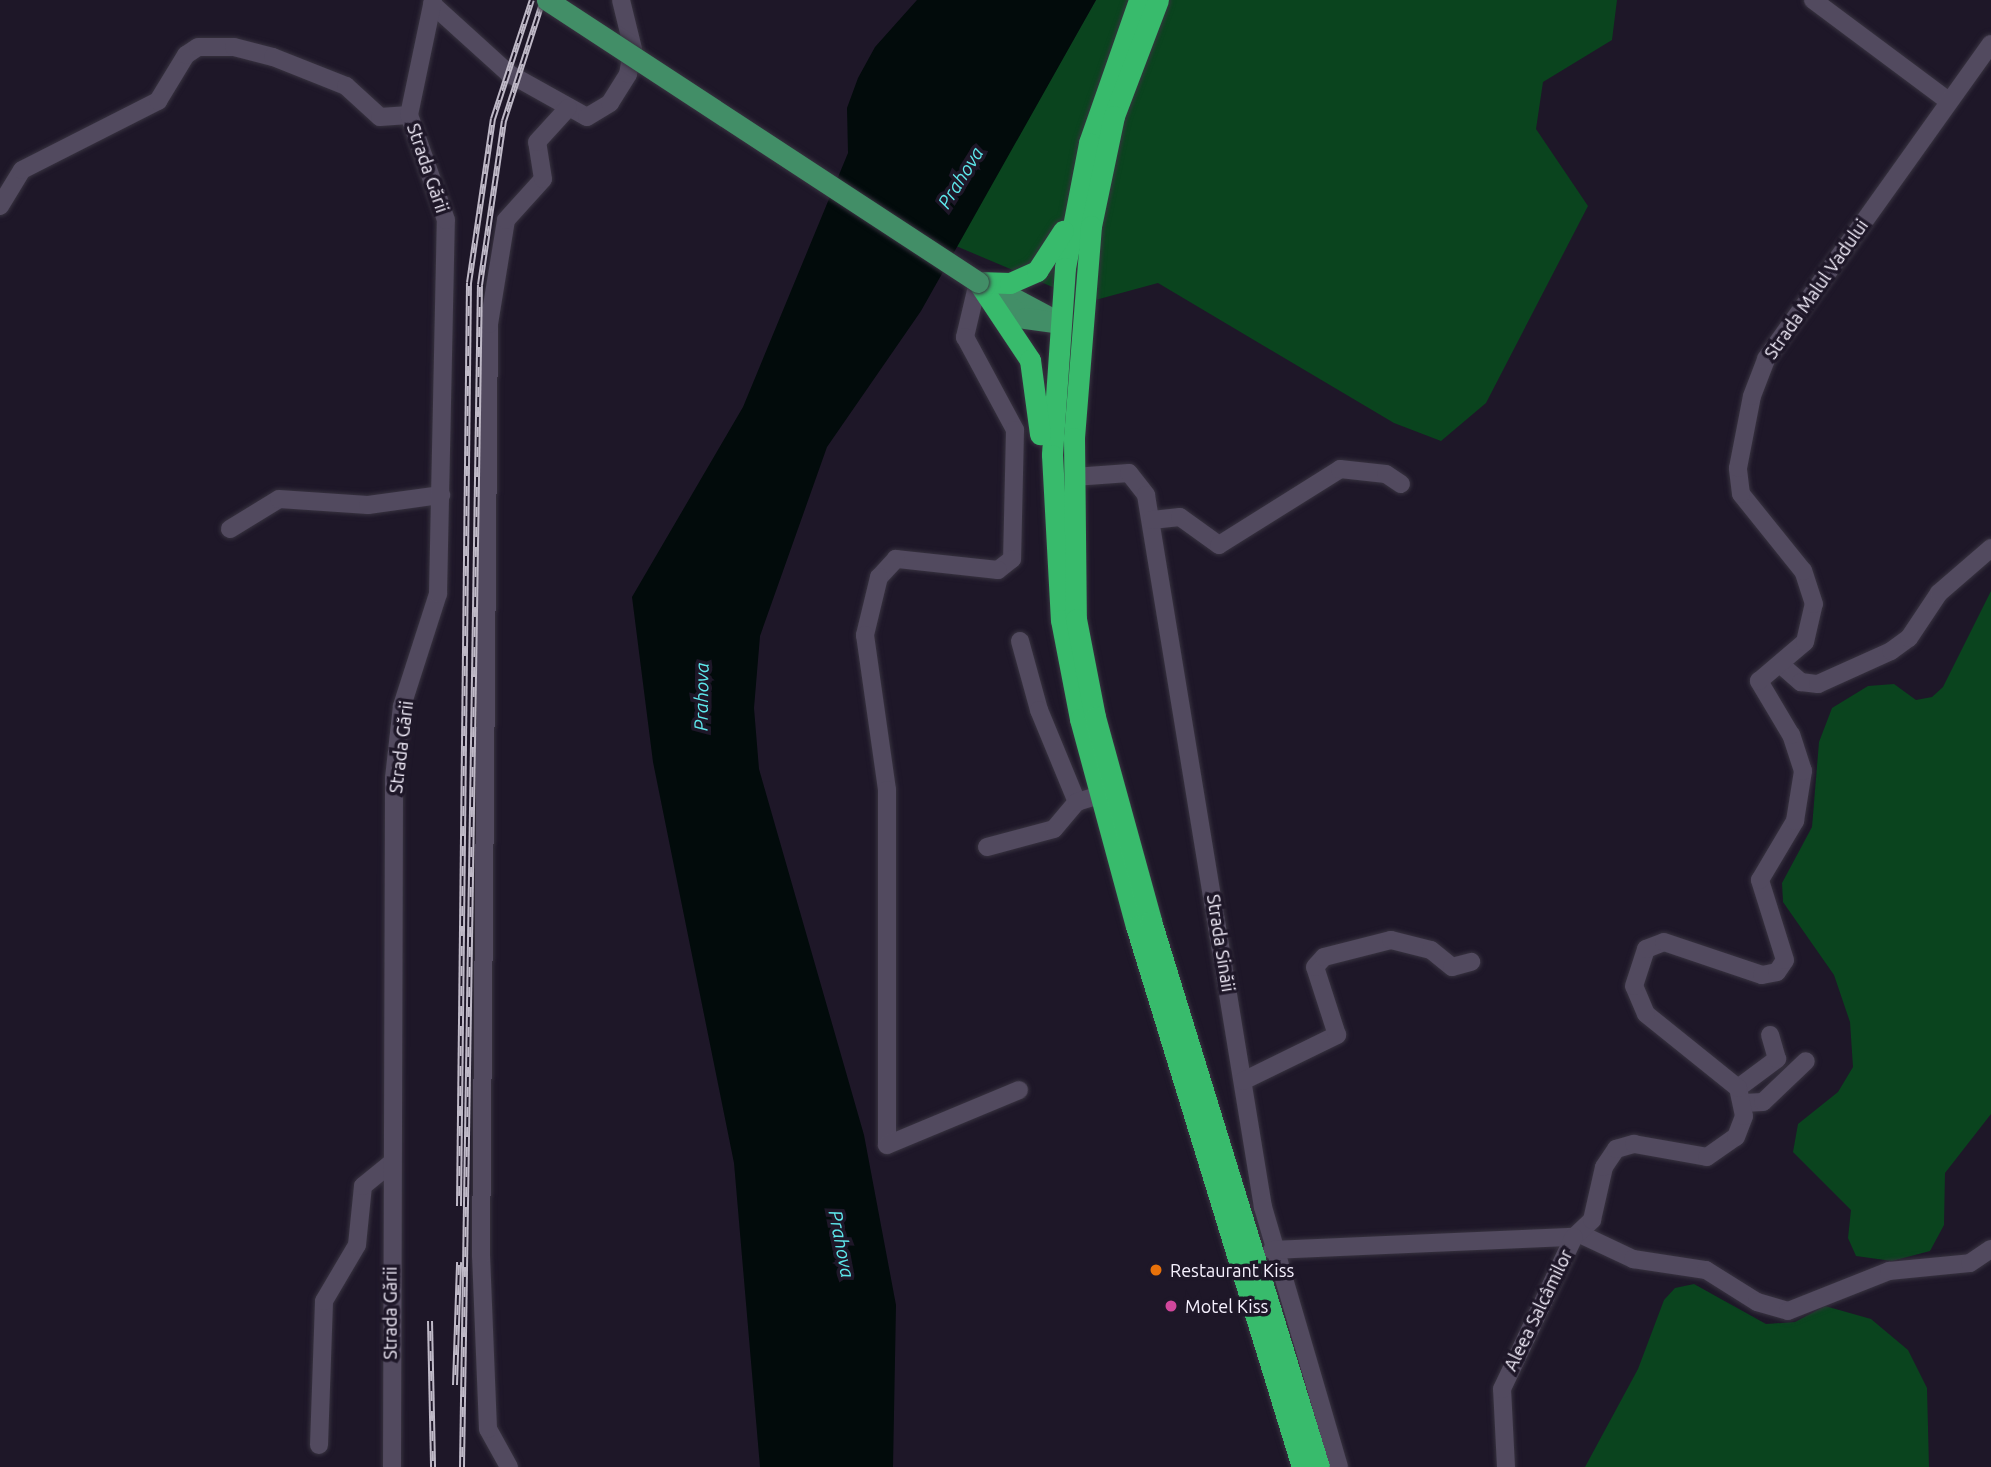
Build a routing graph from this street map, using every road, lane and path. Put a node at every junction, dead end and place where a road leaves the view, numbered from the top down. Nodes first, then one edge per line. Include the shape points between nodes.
1 (547, 0) edge
2 (621, 0) edge
3 (1139, 0) edge
4 (1158, 0) edge
5 (1813, 0) edge
6 (433, 2) edge
7 (1991, 44) edge
8 (1947, 100) junction
9 (568, 108) junction
10 (409, 115) junction
11 (1080, 180) junction
12 (0, 206) edge
13 (978, 282) junction
14 (1070, 324) junction
15 (1074, 477) junction
16 (1401, 484) dead end
17 (441, 495) junction
18 (1152, 520) junction
19 (230, 529) dead end
20 (1991, 548) edge
21 (1058, 588) junction
22 (1020, 641) dead end
23 (1780, 664) junction
24 (1100, 795) junction
25 (1077, 802) junction
26 (987, 847) dead end
27 (1471, 962) dead end
28 (1770, 1035) dead end
29 (1807, 1061) dead end
30 (1243, 1081) junction
31 (1019, 1090) dead end
32 (1741, 1096) junction
33 (391, 1163) junction
34 (1577, 1235) junction
35 (1991, 1249) edge
36 (1272, 1250) junction
37 (319, 1445) dead end
38 (391, 1467) edge
39 (509, 1467) edge
40 (1302, 1467) edge
41 (1320, 1467) edge
42 (1339, 1467) edge
43 (1506, 1467) edge

1 - 13 main road, bridge
2 - 9 street via 633,49 621,90 600,112 587,117
3 - 11 highway
4 - 14 highway via 1105,150
5 - 8 street
6 - 9 street via 508,73
6 - 10 street, Strada Gării
7 - 8 street, Strada Malul Vadului
8 - 23 street, Strada Malul Vadului via 1757,377 1738,468 1741,494 1803,571 1814,604 1805,642
9 - 39 street via 537,142 543,179 506,220 489,324 481,1256 488,1429
10 - 12 street via 380,117 346,86 273,57 234,47 198,47 186,55 158,101 29,166
10 - 17 street, Strada Gării via 446,220
11 - 13 highway via 1046,264 1010,283
11 - 14 highway
13 - 14 main road via 1025,318
13 - 21 highway via 1016,331 1036,380 1041,509
13 - 31 street via 964,337 1015,430 1012,559 998,570 896,559 879,577 865,635 887,790 887,1144
14 - 15 highway
14 - 21 highway via 1052,454
15 - 18 street, Strada Sinăii via 1129,474 1143,487
15 - 41 highway via 1076,619 1095,717
16 - 18 street via 1386,474 1339,470 1219,545 1180,517
17 - 19 street via 368,505 279,499
17 - 33 street, Strada Gării via 439,594 402,706 394,778
18 - 30 street, Strada Sinăii
20 - 23 street via 1938,593 1909,638 1891,651 1818,684 1801,682
21 - 24 highway via 1069,673
22 - 25 street via 1039,710
23 - 32 street, Strada Malul Vadului via 1761,677 1760,690 1791,735 1802,771 1795,821 1760,880 1784,944 1782,967 1762,975 1664,942 1646,949 1634,972 1635,995 1646,1014
24 - 25 street
24 - 40 highway
25 - 26 street via 1054,828
27 - 30 street via 1452,967 1431,950 1391,940 1324,957 1315,967 1337,1035
28 - 32 street via 1777,1059
29 - 32 street via 1763,1102
30 - 36 street, Strada Sinăii
32 - 34 street via 1736,1137 1715,1155 1634,1144 1616,1149 1604,1167 1592,1220
33 - 37 street via 363,1186 357,1245 324,1301
33 - 38 street, Strada Gării
34 - 35 street via 1633,1259 1706,1270 1757,1302 1788,1311 1889,1271 1970,1263
34 - 36 street
34 - 43 street, Aleea Salcâmilor via 1502,1389
36 - 42 street, Strada Sinăii

